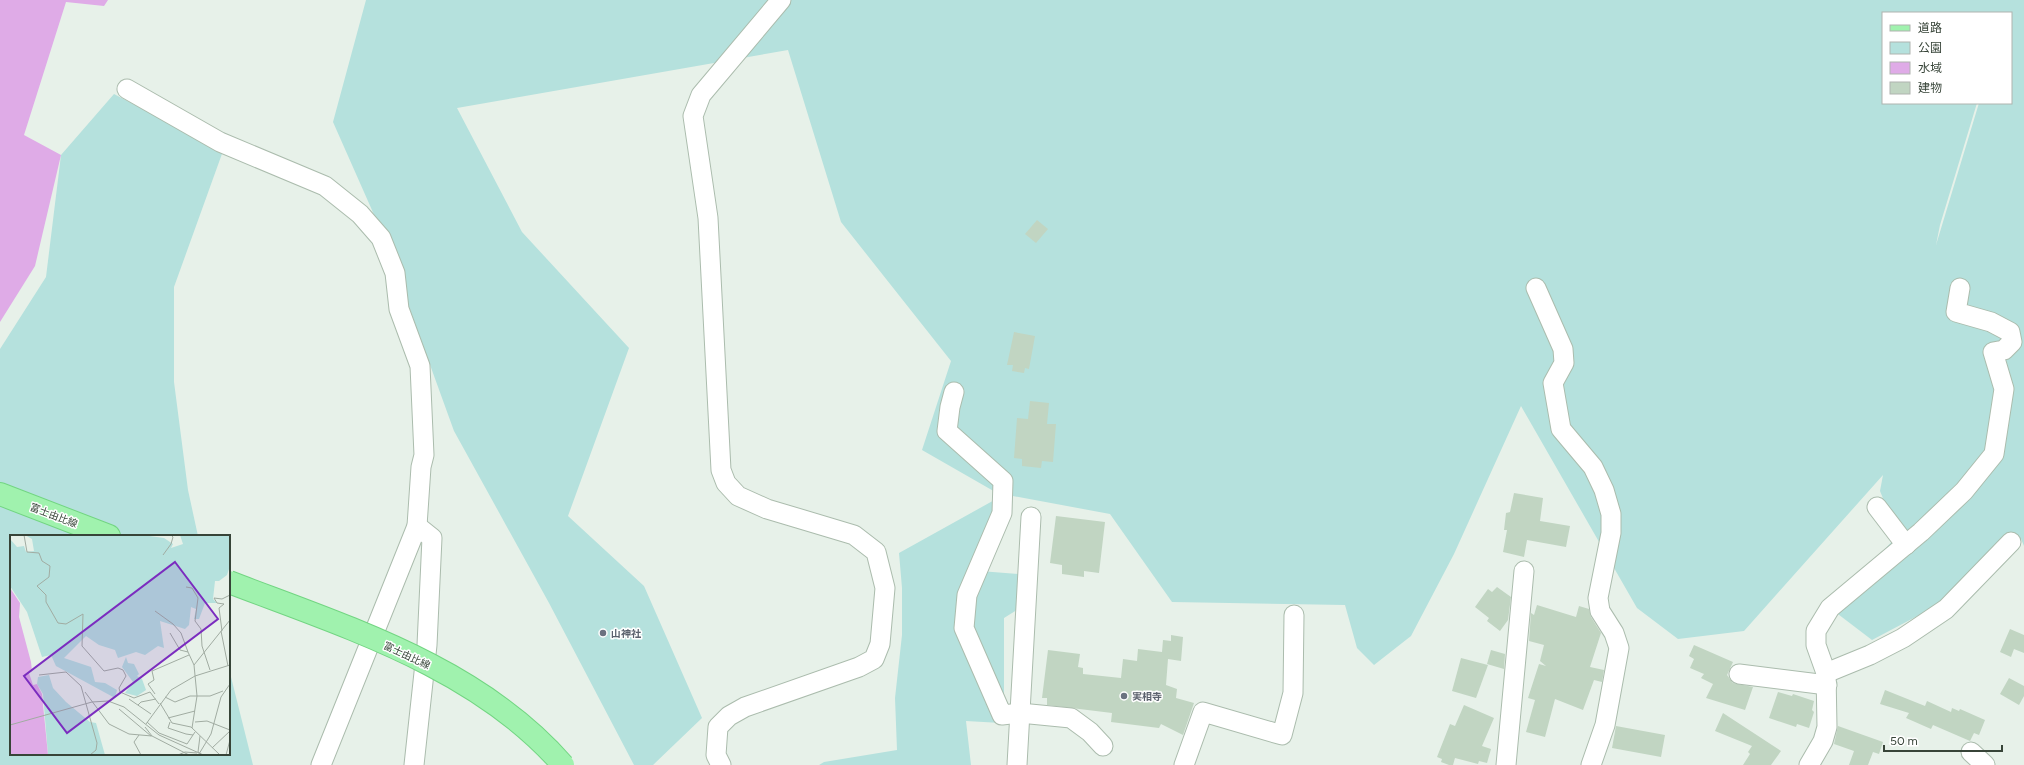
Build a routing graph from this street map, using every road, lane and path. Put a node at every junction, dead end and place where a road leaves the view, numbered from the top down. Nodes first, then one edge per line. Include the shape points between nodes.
1 (781, 0) edge
2 (127, 89) dead end
3 (1536, 288) dead end
4 (1960, 288) dead end
5 (954, 392) dead end
6 (0, 494) edge
7 (1877, 507) dead end
8 (1031, 517) dead end
9 (417, 526) junction
10 (106, 535) edge
11 (2011, 542) dead end
12 (1906, 545) junction
13 (1524, 571) dead end
14 (230, 582) edge
15 (1294, 615) dead end
16 (1740, 674) dead end
17 (1826, 679) junction
18 (1020, 713) junction
19 (1103, 746) dead end
20 (1971, 752) dead end
21 (321, 765) edge
22 (414, 765) edge
23 (563, 765) edge
24 (721, 765) edge
25 (1017, 765) edge
26 (1184, 765) edge
27 (1506, 765) edge
28 (1591, 765) edge
29 (1809, 765) edge
30 (1985, 765) edge

1 - 24 street via 701,95 693,116 708,218 721,470 726,483 738,496 767,509 854,535 876,552 885,588 880,644 874,659 859,667 745,707 729,716 718,727 716,755
2 - 9 street via 220,142 325,186 360,214 381,238 395,273 399,309 420,366 424,455
3 - 28 street via 1563,349 1564,363 1553,382 1562,429 1594,467 1611,514 1611,533 1598,598 1600,611 1614,633 1619,648 1605,725
4 - 12 street via 1956,312 1991,322 2010,332 2012,342 2004,350 1994,352 2004,389 1994,454 1964,491
5 - 18 street via 947,431 1003,481 1002,513 967,595 964,628 1002,715
6 - 10 main road, 富士由比線
7 - 12 street
8 - 18 street
9 - 21 street
9 - 22 street via 432,538 427,645
11 - 17 street via 1946,609 1903,638
12 - 17 street via 1830,608 1816,631 1816,645
13 - 27 street
14 - 23 main road, 富士由比線, bridge via 404,653 461,682 510,716
15 - 26 street via 1293,693 1282,735 1203,712
16 - 17 street
17 - 29 street via 1827,727
18 - 19 street via 1071,718
18 - 25 street
20 - 30 street

